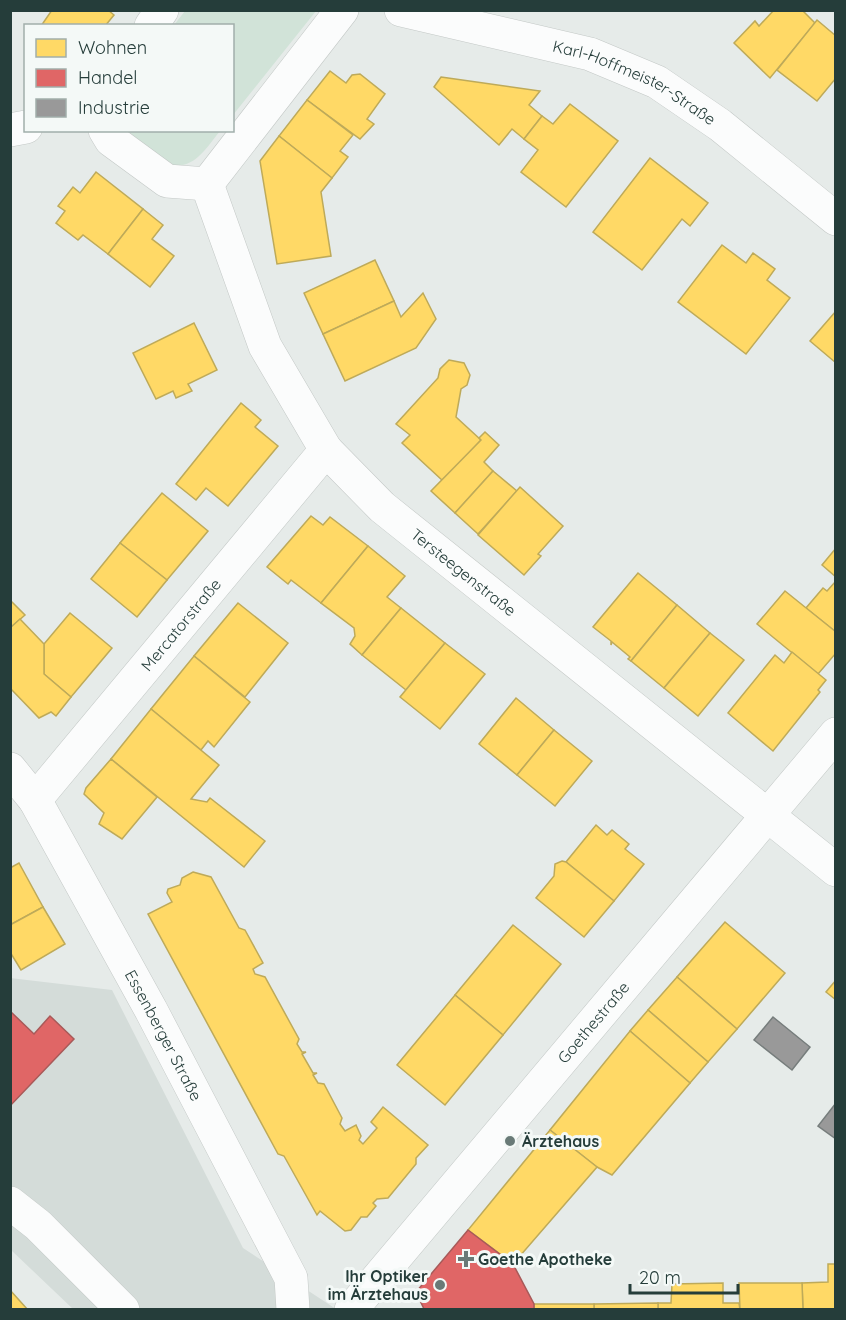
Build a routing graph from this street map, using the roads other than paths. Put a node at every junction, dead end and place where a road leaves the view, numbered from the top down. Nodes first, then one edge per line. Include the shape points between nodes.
1 (162, 10) edge
2 (342, 10) edge
3 (401, 10) edge
4 (152, 24) edge
5 (106, 132) edge
6 (207, 184) junction
7 (836, 219) edge
8 (326, 450) junction
9 (836, 734) edge
10 (10, 769) edge
11 (35, 800) junction
12 (769, 815) junction
13 (836, 870) edge
14 (10, 1203) edge
15 (123, 1310) edge
16 (293, 1310) edge
17 (351, 1310) edge

1 - 4 street
2 - 6 street
3 - 7 street, Karl-Hoffmeister-Straße via 590,54 657,82 720,125
5 - 6 street via 111,140 167,181
6 - 8 street, Tersteegenstraße via 265,346
8 - 11 street, Mercatorstraße
8 - 12 street, Tersteegenstraße via 382,507
9 - 12 street, Goethestraße
10 - 11 street, Essenberger Straße
11 - 16 street, Essenberger Straße via 151,1010 291,1278
12 - 13 street, Tersteegenstraße
12 - 17 street, Goethestraße
14 - 15 street via 38,1225

